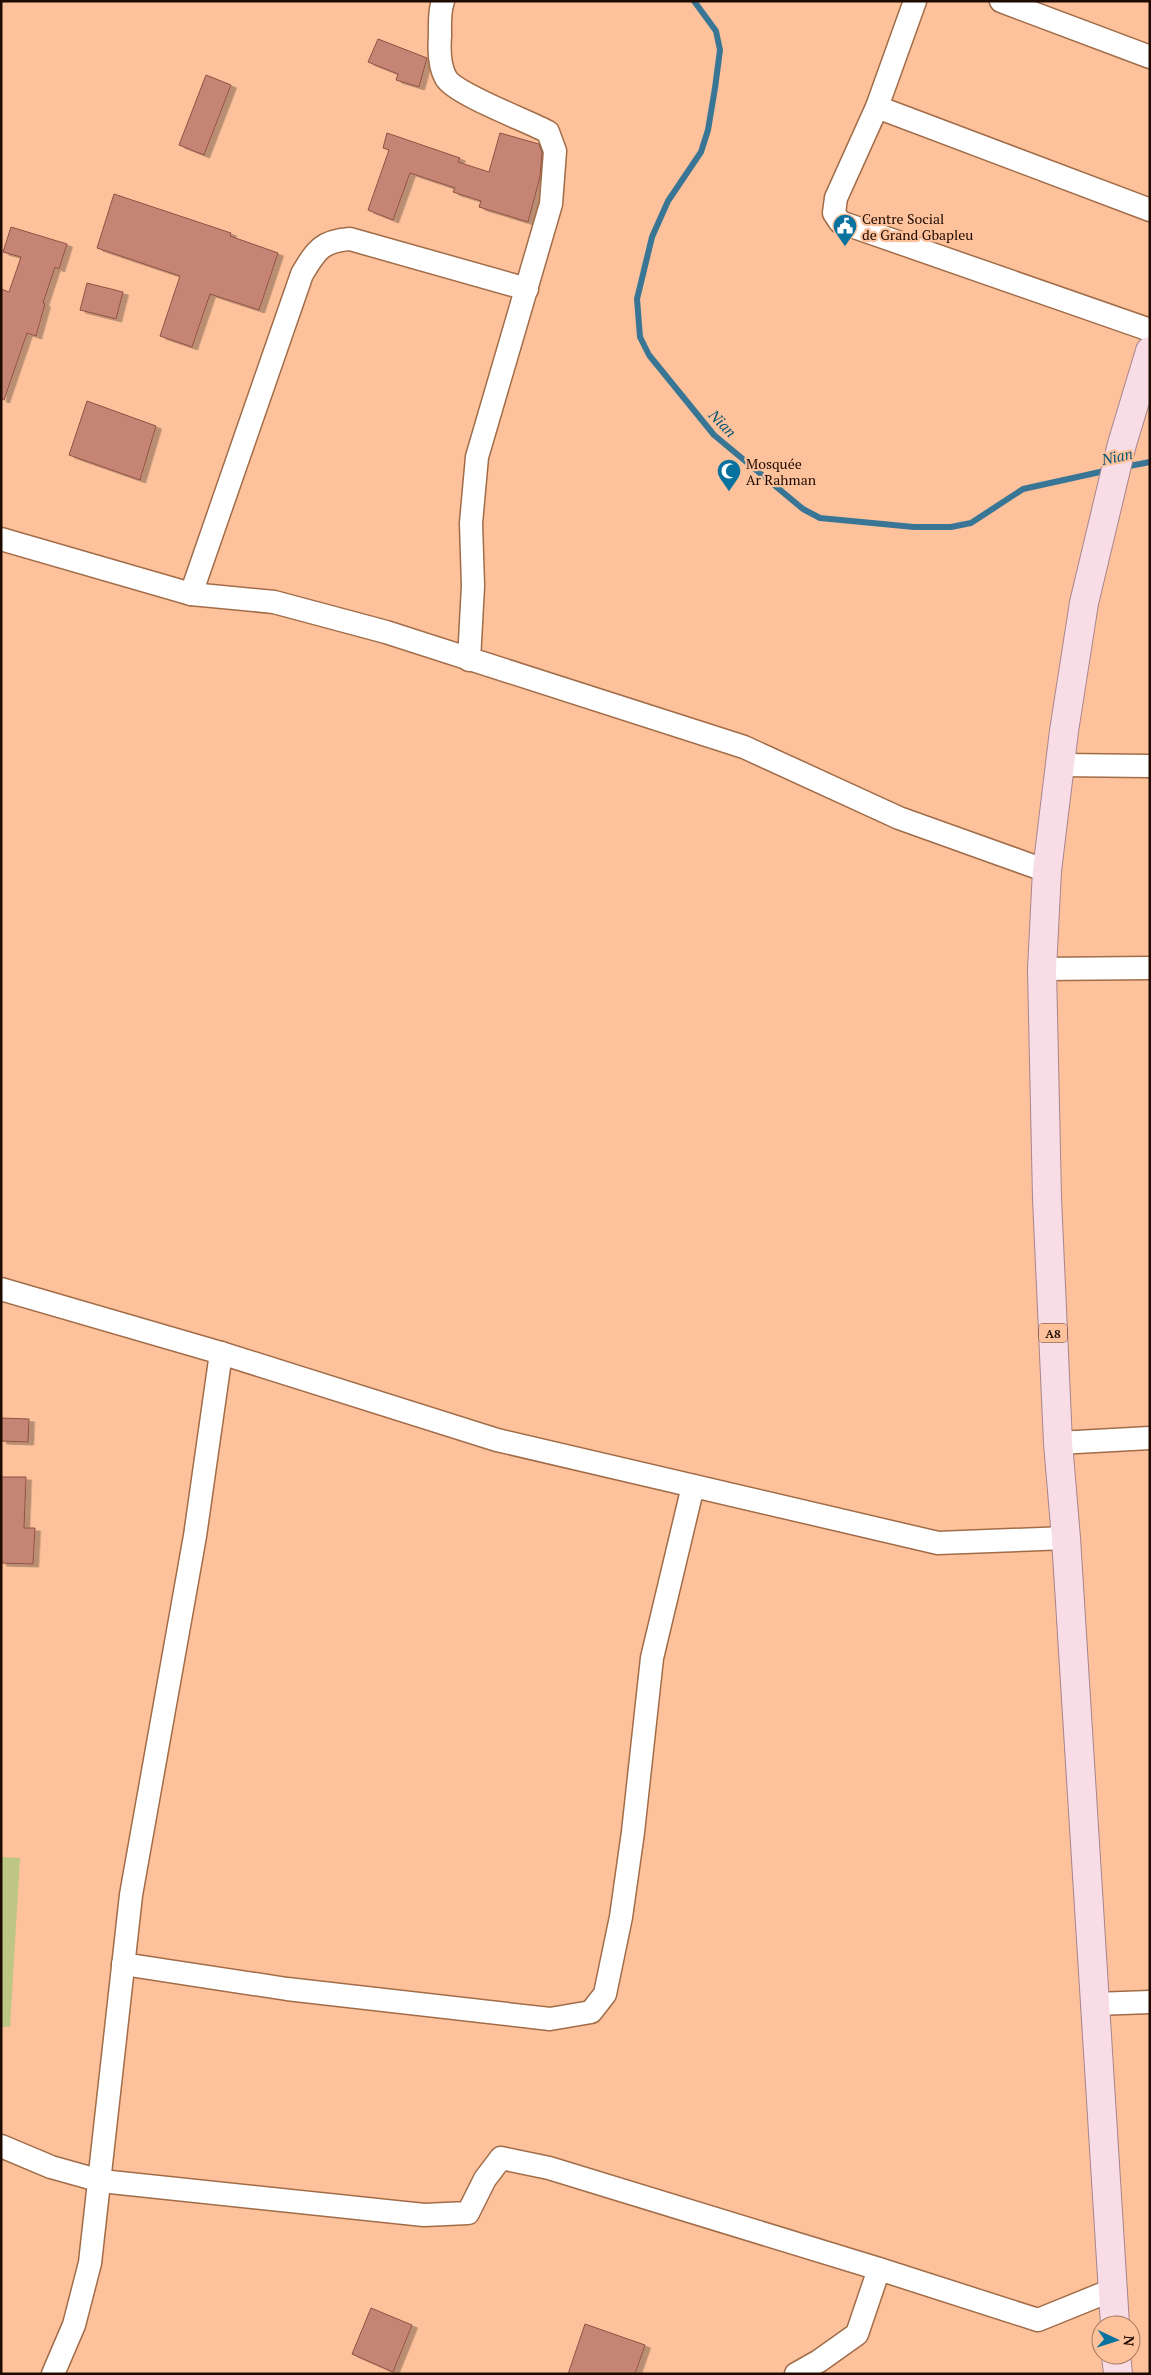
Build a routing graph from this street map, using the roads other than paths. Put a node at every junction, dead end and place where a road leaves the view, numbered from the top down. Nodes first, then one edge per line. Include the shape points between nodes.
1 (443, 1) edge
2 (915, 1) edge
3 (1001, 1) edge
4 (1150, 57) edge
5 (877, 107) junction
6 (1150, 210) edge
7 (527, 290) junction
8 (1150, 330) edge
9 (1150, 351) edge
10 (1, 539) edge
11 (191, 594) junction
12 (469, 660) junction
13 (1060, 765) junction
14 (1150, 766) edge
15 (1047, 871) junction
16 (1150, 968) edge
17 (1042, 969) junction
18 (1, 1289) edge
19 (221, 1353) junction
20 (1150, 1438) edge
21 (1058, 1443) junction
22 (693, 1486) junction
23 (1066, 1538) junction
24 (123, 1964) junction
25 (1150, 2002) edge
26 (1095, 2004) junction
27 (1, 2146) edge
28 (101, 2181) junction
29 (880, 2269) junction
30 (1112, 2290) junction
31 (1113, 2315) edge
32 (53, 2374) edge
33 (796, 2374) edge

1 - 7 street via 440,44 446,79 465,92 548,132 555,151 551,204
2 - 5 street
3 - 4 street
5 - 6 street
5 - 8 street via 836,198 834,212 840,222
7 - 11 street via 350,239 333,240 316,250 302,274
7 - 12 street via 477,457 471,523 473,586
9 - 13 main road, A8 via 1122,444 1084,603
10 - 11 street
11 - 12 street via 274,602 386,632
12 - 15 street via 744,747 899,818
13 - 14 street
13 - 15 main road, A8
15 - 17 main road, A8
16 - 17 street
17 - 21 main road, A8 via 1047,1198
18 - 19 street
19 - 22 street via 497,1440
19 - 24 street via 195,1536 130,1895
20 - 21 street
21 - 23 main road, A8
22 - 23 street via 938,1543
22 - 24 street via 652,1658 619,1926 605,1994 591,2012 550,2019 287,1989
23 - 26 main road, A8
24 - 28 street
25 - 26 street
26 - 30 main road, A8
27 - 28 street via 52,2167
28 - 29 street via 424,2215 468,2213 485,2179 501,2158 549,2168
28 - 32 street via 90,2263 74,2325
29 - 30 street via 1038,2320
29 - 33 street via 857,2334
30 - 31 main road, A8

